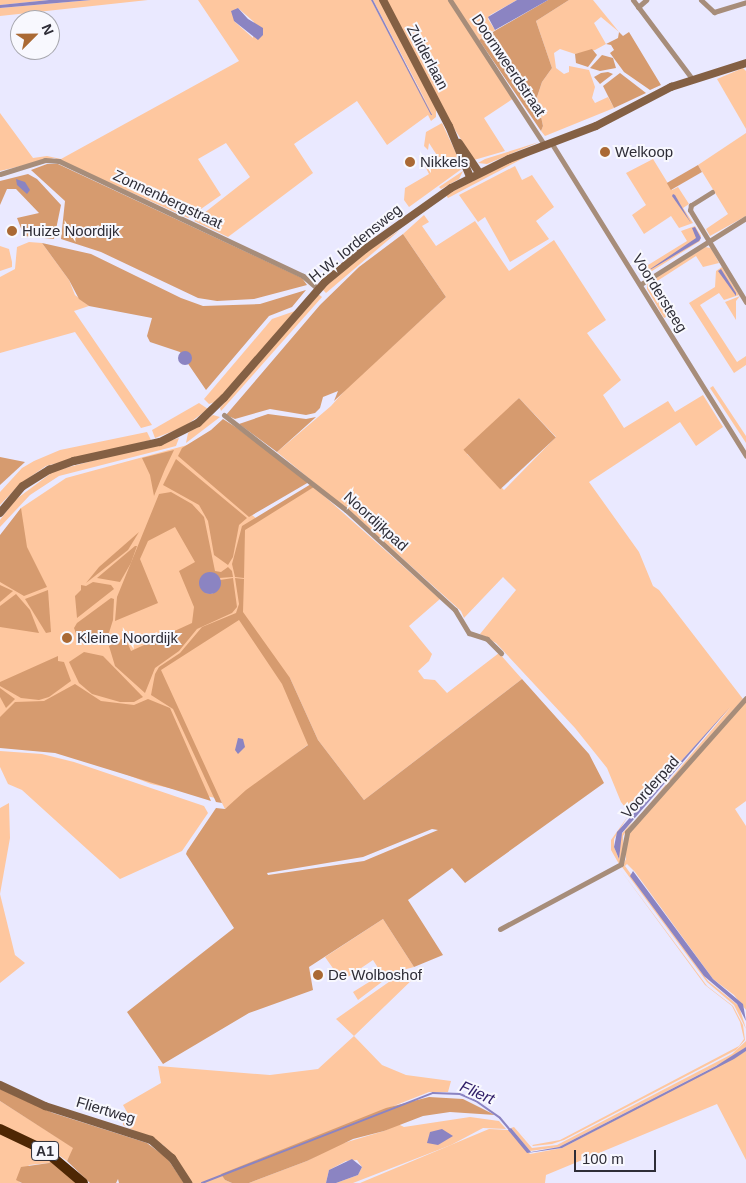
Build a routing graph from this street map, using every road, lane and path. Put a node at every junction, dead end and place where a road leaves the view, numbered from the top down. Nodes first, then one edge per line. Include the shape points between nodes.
1 (383, 0) edge
2 (450, 0) edge
3 (633, 0) edge
4 (646, 0) edge
5 (700, 0) edge
6 (746, 2) edge
7 (638, 7) junction
8 (746, 64) edge
9 (693, 80) junction
10 (449, 126) junction
11 (548, 145) junction
12 (479, 173) junction
13 (0, 174) edge
14 (470, 178) junction
15 (712, 192) dead end
16 (746, 218) edge
17 (709, 241) junction
18 (641, 284) junction
19 (318, 289) junction
20 (746, 302) edge
21 (224, 415) dead end
22 (746, 456) edge
23 (0, 512) edge
24 (501, 653) dead end
25 (746, 698) edge
26 (500, 929) dead end
27 (0, 1085) edge
28 (0, 1129) edge
29 (83, 1183) edge
30 (188, 1183) edge

1 - 10 main road, Zuiderlaan
2 - 11 street, Doornweerdstraat
3 - 7 street
4 - 7 street
5 - 6 street via 714,12
7 - 9 street
8 - 9 main road, H.W. Iordensweg
9 - 11 main road, H.W. Iordensweg via 662,91 596,126
10 - 12 main road, Zuiderlaan
10 - 14 main road, Zuiderlaan
11 - 12 main road, H.W. Iordensweg
11 - 18 street, Voordersteeg
12 - 14 main road, H.W. Iordensweg
13 - 19 street, Zonnenbergstraat via 44,160 59,161 304,276
14 - 19 main road, H.W. Iordensweg via 402,221
15 - 17 street via 689,208
16 - 17 street
17 - 18 street
17 - 20 street
18 - 22 street, Voordersteeg
19 - 23 main road, H.W. Iordensweg via 224,398 192,427 154,444 55,467 23,486
21 - 24 street, Noordijkpad via 346,510 455,610 469,633 487,639
25 - 26 street, Voorderpad via 627,832 621,864
27 - 30 main road, Fliertweg via 45,1106 151,1140 172,1158
28 - 29 highway, A1 via 44,1150

